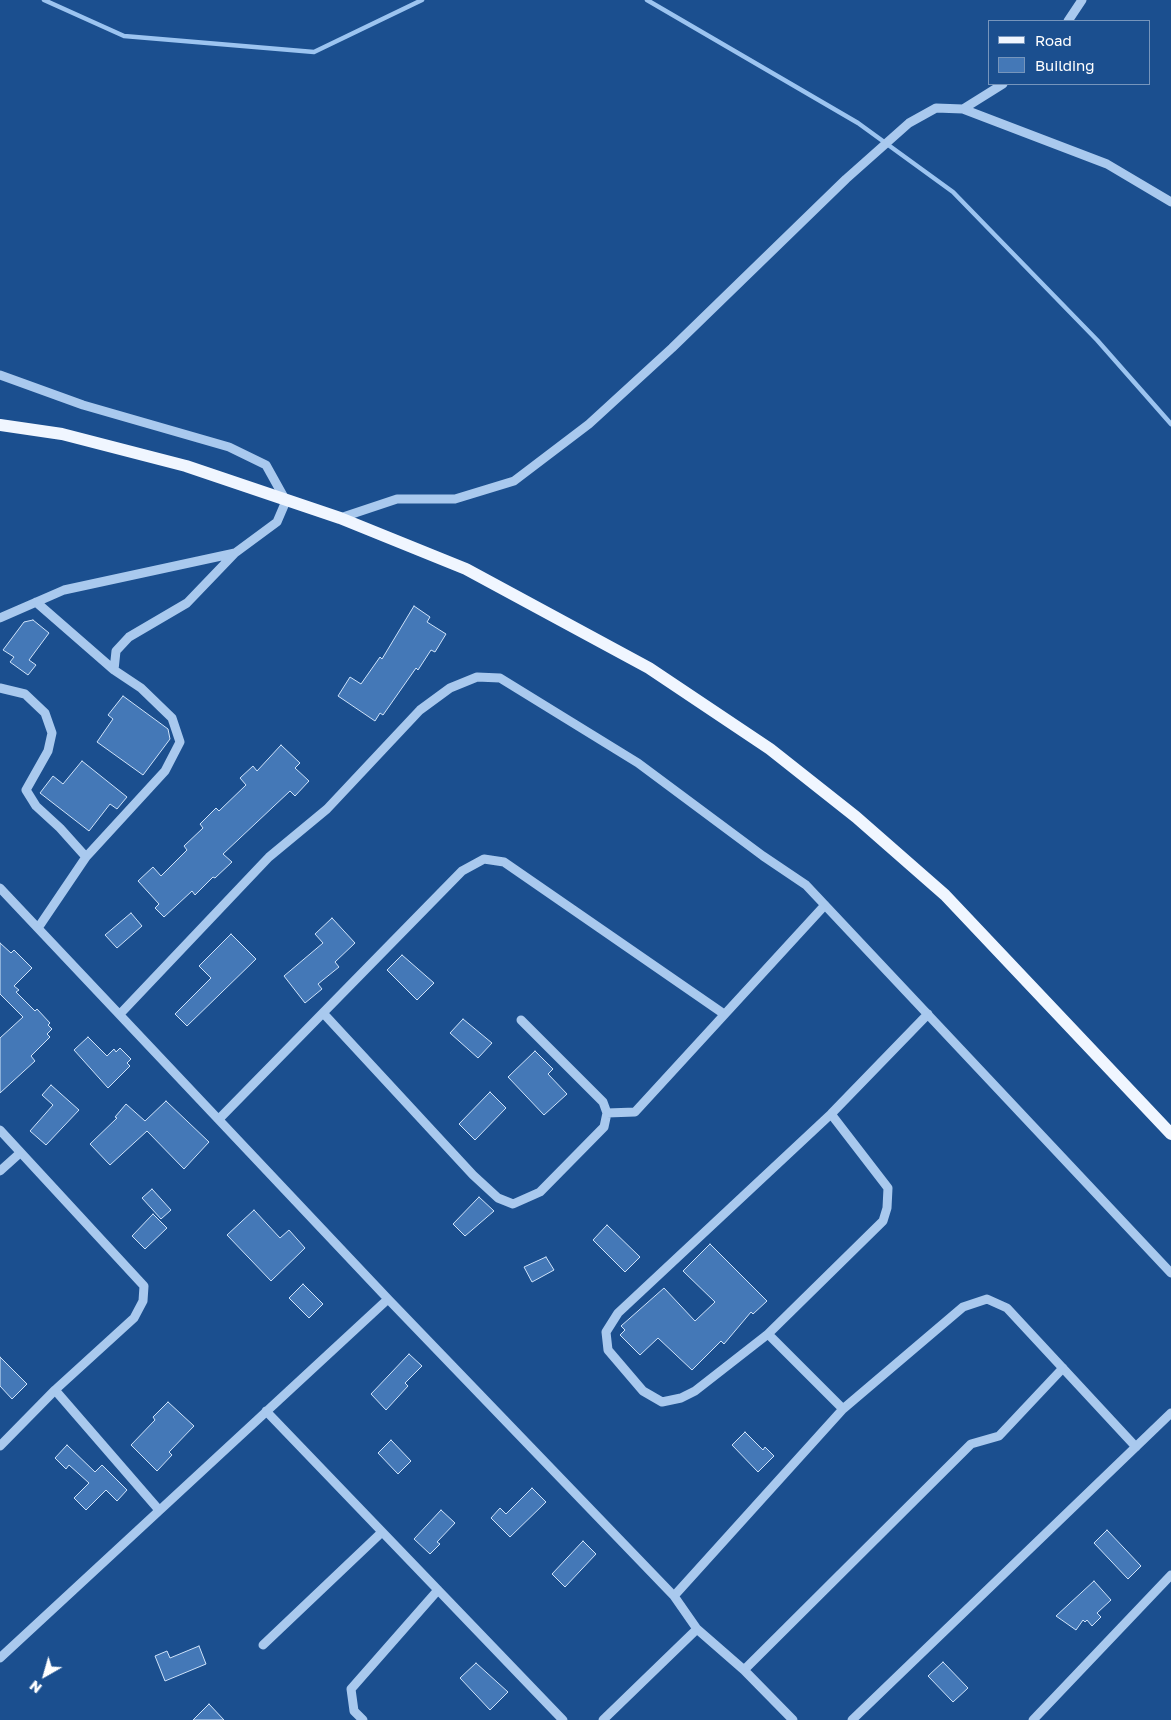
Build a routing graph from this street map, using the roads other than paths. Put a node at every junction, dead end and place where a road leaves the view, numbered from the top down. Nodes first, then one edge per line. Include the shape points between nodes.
1 (1082, 0) edge
2 (1069, 20) edge
3 (1001, 85) edge
4 (963, 109) junction
5 (1171, 202) edge
6 (0, 375) edge
7 (0, 425) edge
8 (286, 501) junction
9 (340, 518) junction
10 (236, 552) junction
11 (36, 602) junction
12 (0, 618) edge
13 (114, 670) junction
14 (0, 688) edge
15 (86, 857) junction
16 (0, 888) edge
17 (825, 905) junction
18 (38, 928) junction
19 (120, 1014) junction
20 (324, 1014) junction
21 (724, 1014) junction
22 (928, 1014) junction
23 (522, 1020) dead end
24 (607, 1113) junction
25 (831, 1114) junction
26 (219, 1119) junction
27 (0, 1130) edge
28 (1171, 1134) edge
29 (20, 1153) junction
30 (0, 1170) edge
31 (1171, 1273) edge
32 (388, 1299) junction
33 (768, 1334) junction
34 (1062, 1368) junction
35 (55, 1390) junction
36 (843, 1410) junction
37 (266, 1411) junction
38 (1171, 1413) edge
39 (0, 1446) edge
40 (1136, 1447) junction
41 (159, 1510) junction
42 (382, 1532) junction
43 (1171, 1575) edge
44 (438, 1590) junction
45 (674, 1596) junction
46 (697, 1629) junction
47 (263, 1645) dead end
48 (0, 1658) edge
49 (744, 1670) junction
50 (363, 1720) edge
51 (563, 1720) edge
52 (604, 1720) edge
53 (793, 1720) edge
54 (852, 1720) edge
55 (1033, 1720) edge

1 - 2 street
3 - 4 street
4 - 5 street via 1107,164
4 - 9 street via 936,108 909,123 589,424 514,481 455,499 397,500
6 - 8 street via 83,405 229,447 266,464
7 - 8 main road via 62,434 186,466
8 - 9 main road
8 - 10 street via 277,522
9 - 28 main road via 466,569 568,622 650,668 770,749 856,817 945,895
10 - 11 street via 64,590
10 - 13 street via 187,603 129,638 116,651
11 - 12 street
11 - 13 street
13 - 15 street via 141,688 172,718 180,742 164,771
14 - 15 street via 25,694 45,714 52,733 48,751 26,790 36,806
15 - 18 street
16 - 18 street
17 - 19 street via 806,885 638,763 500,678 477,677 450,688 420,710 327,810 269,857
17 - 21 street
17 - 22 street
18 - 19 street
19 - 26 street
20 - 21 street via 462,871 484,859 504,862
20 - 24 street via 473,1175 498,1198 513,1204 540,1192 604,1127
20 - 26 street
21 - 24 street via 635,1112
22 - 25 street
22 - 31 street
23 - 24 street via 603,1102
25 - 33 street via 888,1188 887,1208 883,1221
25 - 33 street via 618,1313 606,1332 608,1350 643,1391 662,1402 695,1391
26 - 32 street
27 - 29 street
29 - 30 street
29 - 35 street via 144,1286 143,1301 134,1318
32 - 37 street
32 - 45 street
33 - 36 street
34 - 36 street via 1007,1308 987,1299 963,1307
34 - 40 street
34 - 49 street via 999,1436 971,1444
35 - 39 street
35 - 41 street
36 - 45 street
37 - 41 street
37 - 42 street
38 - 40 street
40 - 54 street
41 - 48 street
42 - 44 street
42 - 47 street
43 - 55 street
44 - 50 street via 351,1689 354,1711
44 - 51 street
45 - 46 street
46 - 49 street
46 - 52 street
49 - 53 street

